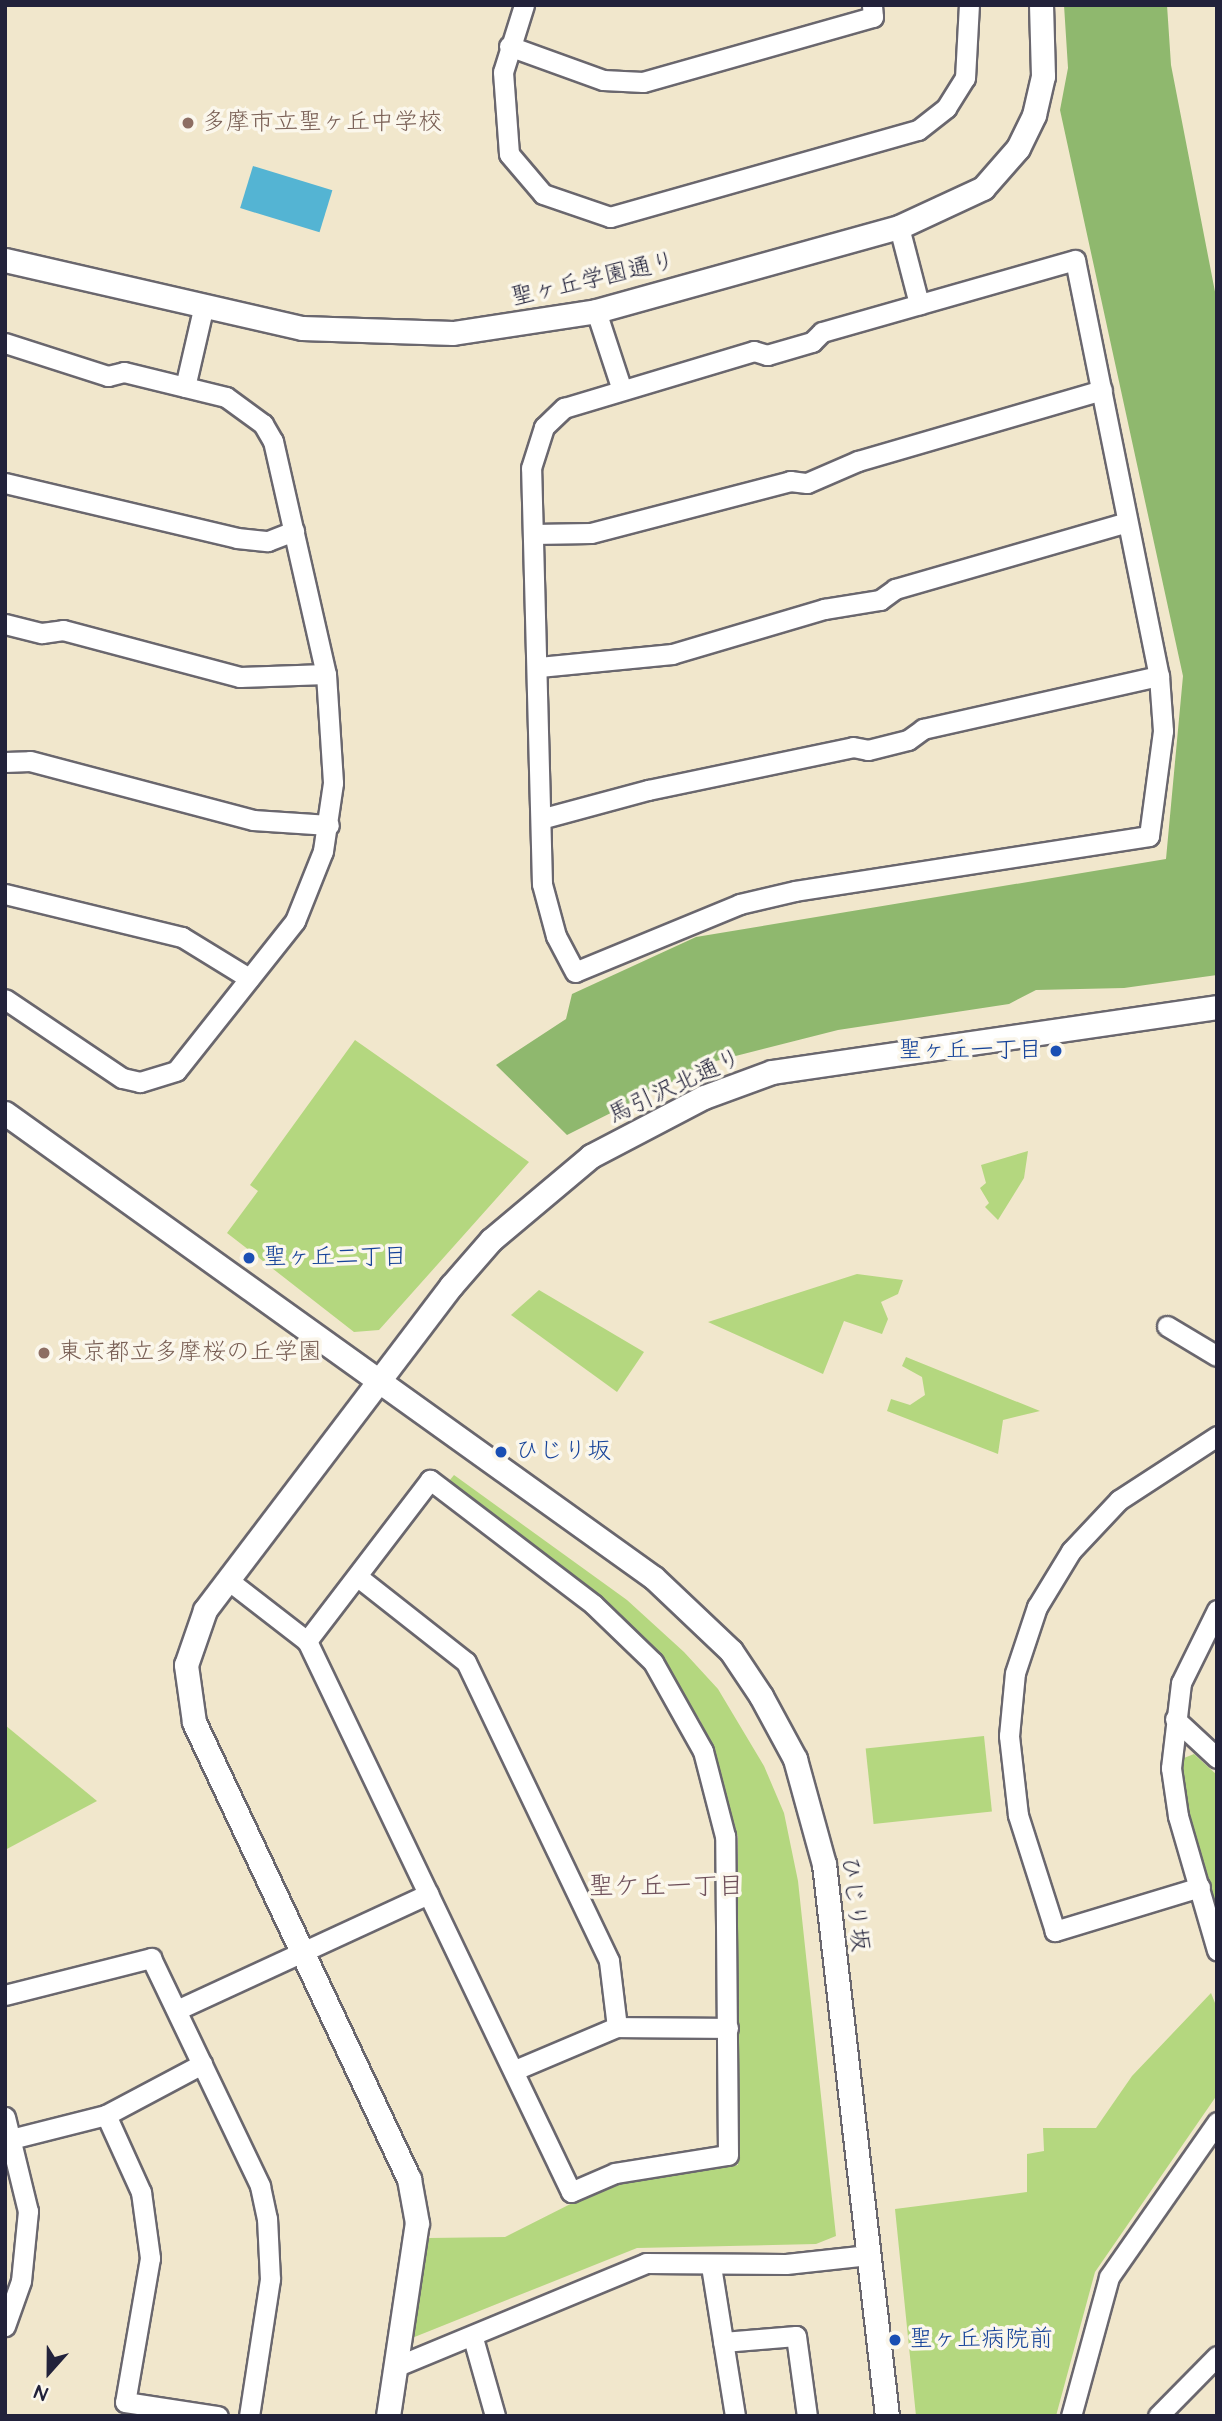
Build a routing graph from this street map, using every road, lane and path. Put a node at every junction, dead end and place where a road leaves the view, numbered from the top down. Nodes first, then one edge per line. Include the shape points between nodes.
1 (524, 5) edge
2 (873, 5) edge
3 (969, 5) edge
4 (1041, 5) edge
5 (509, 46) junction
6 (899, 227) junction
7 (5, 260) edge
8 (919, 304) junction
9 (203, 309) junction
10 (596, 312) junction
11 (5, 343) edge
12 (185, 387) junction
13 (622, 390) junction
14 (1102, 390) junction
15 (5, 484) edge
16 (1127, 522) junction
17 (294, 531) junction
18 (533, 534) junction
19 (5, 624) edge
20 (539, 667) junction
21 (326, 674) junction
22 (1159, 676) junction
23 (5, 762) edge
24 (544, 818) junction
25 (329, 825) junction
26 (5, 894) edge
27 (249, 978) junction
28 (5, 999) edge
29 (1217, 1007) edge
30 (5, 1113) edge
31 (1167, 1326) dead end
32 (1217, 1356) edge
33 (375, 1380) junction
34 (1217, 1436) edge
35 (358, 1577) junction
36 (228, 1580) junction
37 (1217, 1610) edge
38 (307, 1641) junction
39 (1175, 1718) junction
40 (1217, 1758) edge
41 (1200, 1887) junction
42 (428, 1894) junction
43 (1217, 1950) edge
44 (304, 1954) junction
45 (5, 1995) edge
46 (177, 2010) junction
47 (617, 2027) junction
48 (728, 2028) junction
49 (202, 2064) junction
50 (515, 2070) junction
51 (106, 2115) junction
52 (5, 2117) edge
53 (1217, 2122) edge
54 (11, 2139) junction
55 (869, 2255) junction
56 (711, 2266) junction
57 (5, 2326) edge
58 (473, 2338) junction
59 (723, 2342) junction
60 (1217, 2356) edge
61 (395, 2367) junction
62 (218, 2416) edge
63 (249, 2416) edge
64 (388, 2416) edge
65 (495, 2416) edge
66 (735, 2416) edge
67 (807, 2416) edge
68 (887, 2416) edge
69 (1071, 2416) edge
70 (1158, 2416) edge

1 - 5 street
2 - 5 street via 873,17 643,82 603,80
3 - 5 street via 965,78 946,108 918,130 625,216 561,203 517,171 503,137
4 - 6 street, 聖ヶ丘学園通り via 1044,76 1018,148 983,188 946,211
6 - 8 street
6 - 10 street, 聖ヶ丘学園通り
7 - 9 street, 聖ヶ丘学園通り
8 - 13 street via 822,332 813,342 767,355 754,351
8 - 14 street via 1075,260
9 - 10 street, 聖ヶ丘学園通り via 302,328 398,334 505,327
9 - 12 street
10 - 13 street
11 - 12 street via 108,376 124,372
12 - 17 street via 239,403 264,424 273,441
13 - 18 street via 564,408 544,427 531,468
14 - 16 street
14 - 18 street via 858,461 807,483 790,481 591,533
15 - 17 street via 237,538 268,541
16 - 20 street via 895,589 880,600 824,609 672,654 598,666
16 - 22 street
17 - 21 street
18 - 20 street
19 - 21 street via 43,634 63,630 240,677
20 - 24 street
21 - 25 street via 333,783
22 - 24 street via 923,729 868,750 853,747 648,790
22 - 24 street via 1163,731 1149,836 795,891 716,913 575,972 548,910
23 - 25 street via 30,761 253,820
25 - 27 street via 295,921
26 - 27 street via 182,937
27 - 28 street via 185,1065 140,1082 107,1071
29 - 33 street, 馬引沢北通り via 855,1056 772,1072 704,1097 591,1156 526,1208 491,1240
30 - 33 street, ひじり坂
31 - 32 street
33 - 36 street, 馬引沢北通り
33 - 55 street, ひじり坂 via 654,1578 731,1651 761,1696 795,1759 824,1864
34 - 41 street via 1119,1500 1071,1551 1028,1633 1015,1673 1009,1736 1018,1815 1055,1931
35 - 38 street
35 - 47 street via 466,1662 609,1961
35 - 48 street via 430,1480 593,1604 653,1662 694,1729 719,1803 727,1870
36 - 38 street
36 - 44 street, 馬引沢北通り via 193,1636 186,1693
37 - 39 street via 1181,1683
38 - 42 street
39 - 40 street
39 - 41 street via 1171,1768 1178,1816
41 - 43 street
42 - 44 street
42 - 50 street
44 - 46 street
44 - 61 street, 馬引沢北通り via 409,2179 417,2223
45 - 46 street via 151,1958
46 - 49 street
47 - 48 street
47 - 50 street
48 - 50 street via 728,2155 615,2173 571,2192
49 - 51 street
49 - 63 street via 260,2186 272,2245
51 - 54 street
51 - 62 street via 141,2192 150,2258 125,2402
52 - 54 street
53 - 69 street via 1109,2277
54 - 57 street via 27,2211 21,2281
55 - 56 street
55 - 68 street, ひじり坂
56 - 58 street via 646,2263
56 - 59 street
58 - 61 street
58 - 65 street
59 - 66 street
59 - 67 street via 796,2336
60 - 70 street
61 - 64 street, 馬引沢北通り

